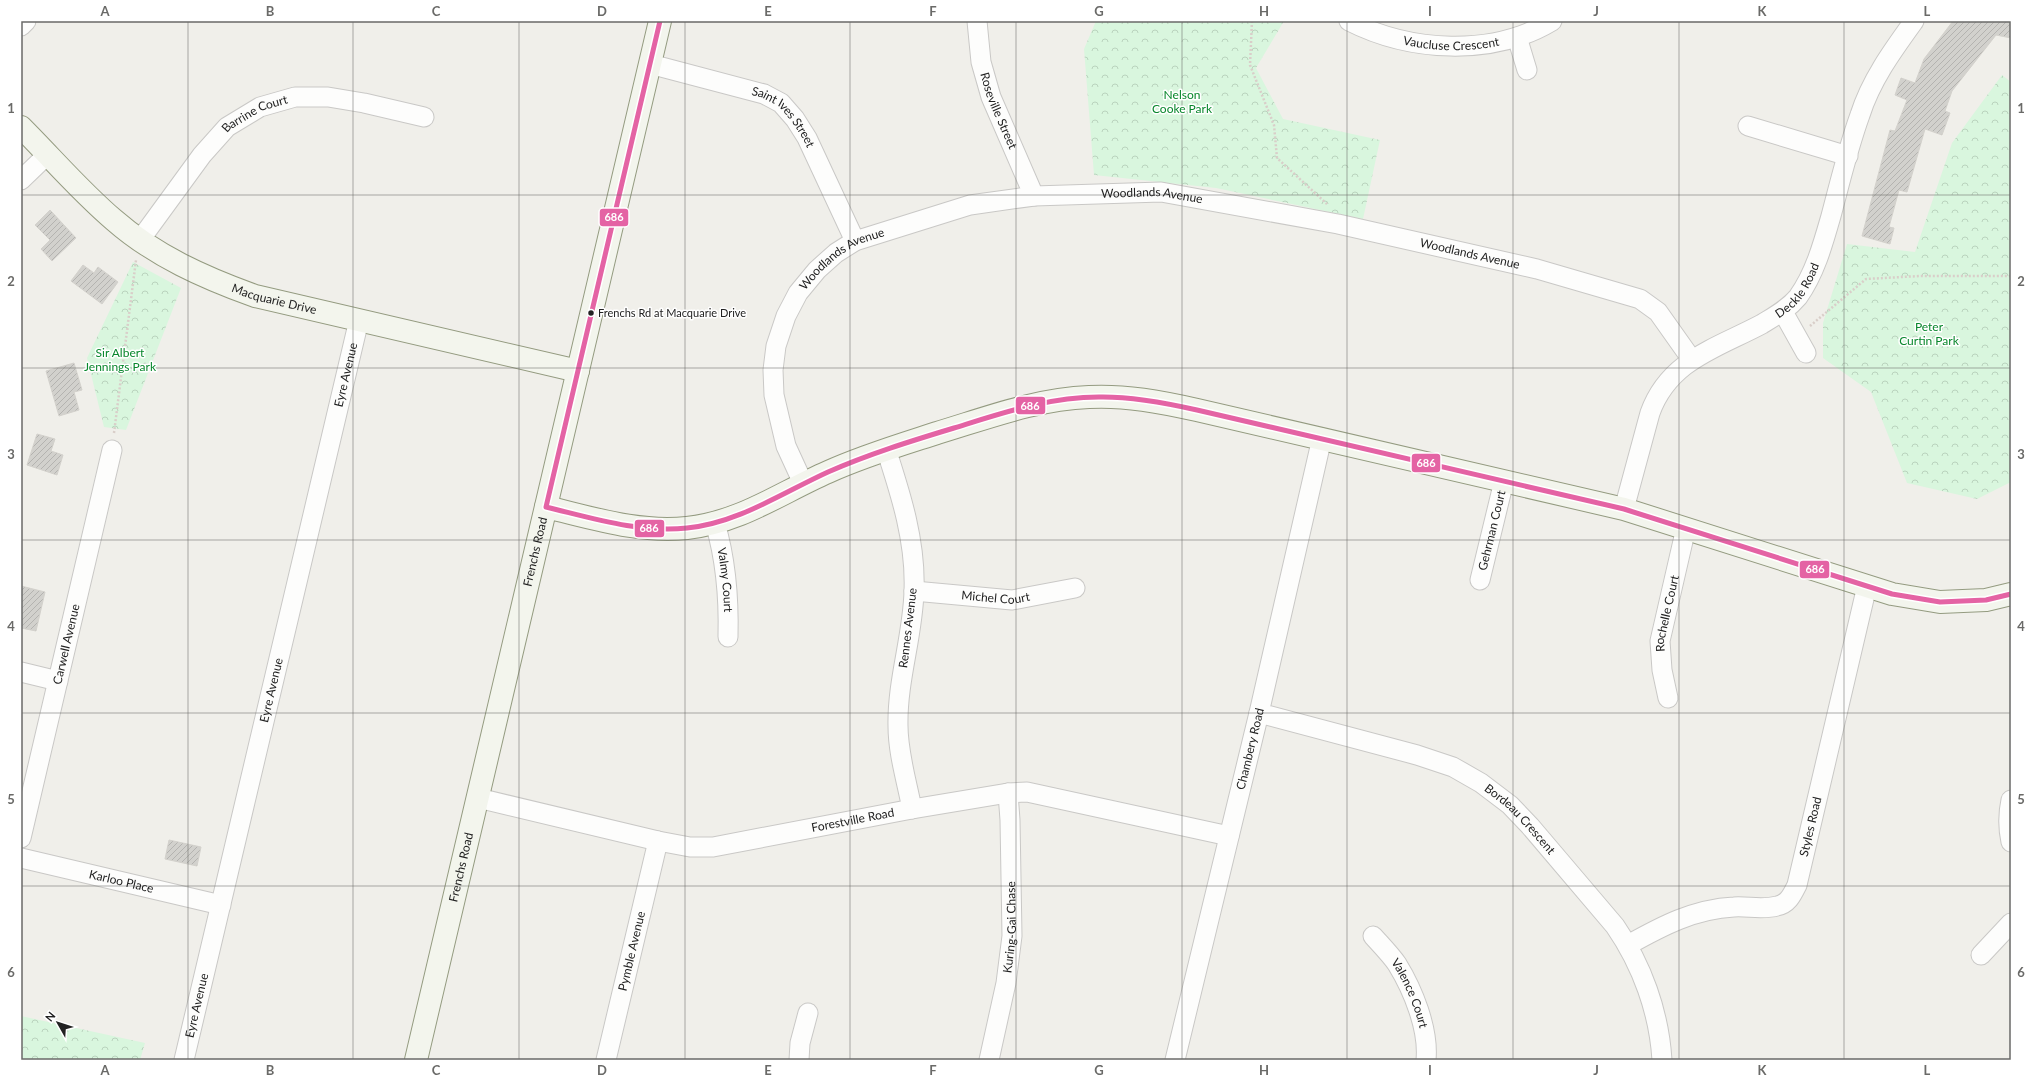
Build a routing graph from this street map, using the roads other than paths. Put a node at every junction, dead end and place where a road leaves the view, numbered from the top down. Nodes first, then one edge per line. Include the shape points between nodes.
1 (26, 21) edge
2 (660, 21) edge
3 (977, 21) edge
4 (1349, 21) edge
5 (1552, 21) edge
6 (1914, 21) edge
7 (21, 26) edge
8 (1517, 37) junction
9 (650, 64) junction
10 (1527, 70) dead end
11 (424, 117) dead end
12 (1748, 126) dead end
13 (21, 127) edge
14 (48, 154) junction
15 (1848, 156) junction
16 (21, 180) edge
17 (1034, 196) junction
18 (140, 240) junction
19 (855, 242) junction
20 (1783, 312) junction
21 (359, 320) junction
22 (1806, 353) dead end
23 (1692, 360) junction
24 (578, 371) junction
25 (1322, 438) junction
26 (886, 449) junction
27 (112, 450) road end
28 (1504, 481) junction
29 (803, 483) junction
30 (546, 507) junction
31 (1624, 509) junction
32 (715, 523) junction
33 (1686, 528) junction
34 (1480, 580) dead end
35 (1867, 586) junction
36 (1075, 588) dead end
37 (914, 591) junction
38 (2010, 597) edge
39 (728, 637) dead end
40 (21, 672) edge
41 (58, 681) junction
42 (1668, 698) dead end
43 (1259, 713) junction
44 (1008, 793) junction
45 (478, 798) junction
46 (2011, 800) edge
47 (912, 809) junction
48 (1228, 836) junction
49 (21, 838) edge
50 (658, 841) junction
51 (2011, 842) edge
52 (21, 858) edge
53 (221, 905) junction
54 (2011, 923) edge
55 (1373, 936) dead end
56 (1628, 945) junction
57 (1981, 955) dead end
58 (808, 1013) dead end
59 (184, 1060) edge
60 (416, 1060) edge
61 (606, 1060) edge
62 (799, 1060) edge
63 (989, 1060) edge
64 (1176, 1060) edge
65 (1426, 1060) edge
66 (1662, 1060) edge

1 - 7 street
2 - 9 street, Frenchs Road
3 - 17 street, Roseville Street via 981,62 991,97
4 - 8 street, Vaucluse Crescent via 1392,38 1421,44 1486,44
5 - 8 street, Vaucluse Crescent
6 - 15 street, Deckle Road via 1876,77 1860,114
8 - 10 street
9 - 19 street, Saint Ives Street via 764,94 781,103 807,138
9 - 24 street, Frenchs Road
11 - 18 street, Barrine Court via 328,97 295,97 260,107 227,127 202,155
12 - 15 street
13 - 14 street, Macquarie Drive
14 - 16 street
14 - 18 street, Macquarie Drive via 114,221
15 - 20 street, Deckle Road via 1817,260 1800,292
17 - 19 street, Woodlands Avenue via 970,205
17 - 23 street, Woodlands Avenue via 1161,192 1338,224 1537,269 1640,299 1658,312
18 - 21 street, Macquarie Drive via 177,263 216,282 255,296
19 - 29 street, Woodlands Avenue via 836,253 816,270 798,293 786,316 776,346 773,370 775,403 786,446
20 - 22 street
20 - 23 street, Deckle Road
21 - 24 street, Macquarie Drive
21 - 53 street, Eyre Avenue
23 - 31 street, Deckle Road via 1674,373 1655,398
24 - 30 street, Frenchs Road
25 - 26 street via 1159,402 1124,397 1088,397 1048,401 1008,410
25 - 28 street
25 - 43 street, Chambery Road
26 - 29 street
26 - 37 street, Rennes Avenue via 911,538
27 - 41 street, Carwell Avenue
28 - 31 street
28 - 34 street, Gehrman Court
29 - 32 street via 738,517
30 - 32 street via 632,527 660,529
30 - 45 street, Frenchs Road
31 - 33 street
32 - 39 street, Valmy Court via 723,552 729,612
33 - 35 street
33 - 42 street, Rochelle Court via 1660,641 1662,670
35 - 38 street via 1892,594 1940,602
35 - 56 street, Styles Road via 1797,885 1792,896 1777,906 1733,907 1685,917 1661,926
36 - 37 street, Michel Court via 1012,600
37 - 47 street, Rennes Avenue via 899,698 898,726 899,746
40 - 41 street
41 - 49 street, Carwell Avenue
43 - 48 street, Chambery Road
43 - 56 street, Bordeau Crescent via 1417,755 1453,767 1481,782 1510,805 1530,826 1615,926
44 - 47 street, Forestville Road
44 - 48 street, Forestville Road via 1047,795
44 - 63 street, Kuring-Gai Chase via 1012,936 1006,983
45 - 50 street, Forestville Road
45 - 60 street, Frenchs Road
46 - 51 street via 2008,831
47 - 50 street, Forestville Road via 713,847 690,847
48 - 64 street, Chambery Road
50 - 61 street, Pymble Avenue
52 - 53 street, Karloo Place
53 - 59 street, Eyre Avenue
54 - 57 street
55 - 65 street, Valence Court via 1396,963 1408,984 1424,1032
56 - 66 street, Bordeau Crescent via 1650,997 1661,1036
58 - 62 street via 800,1043

